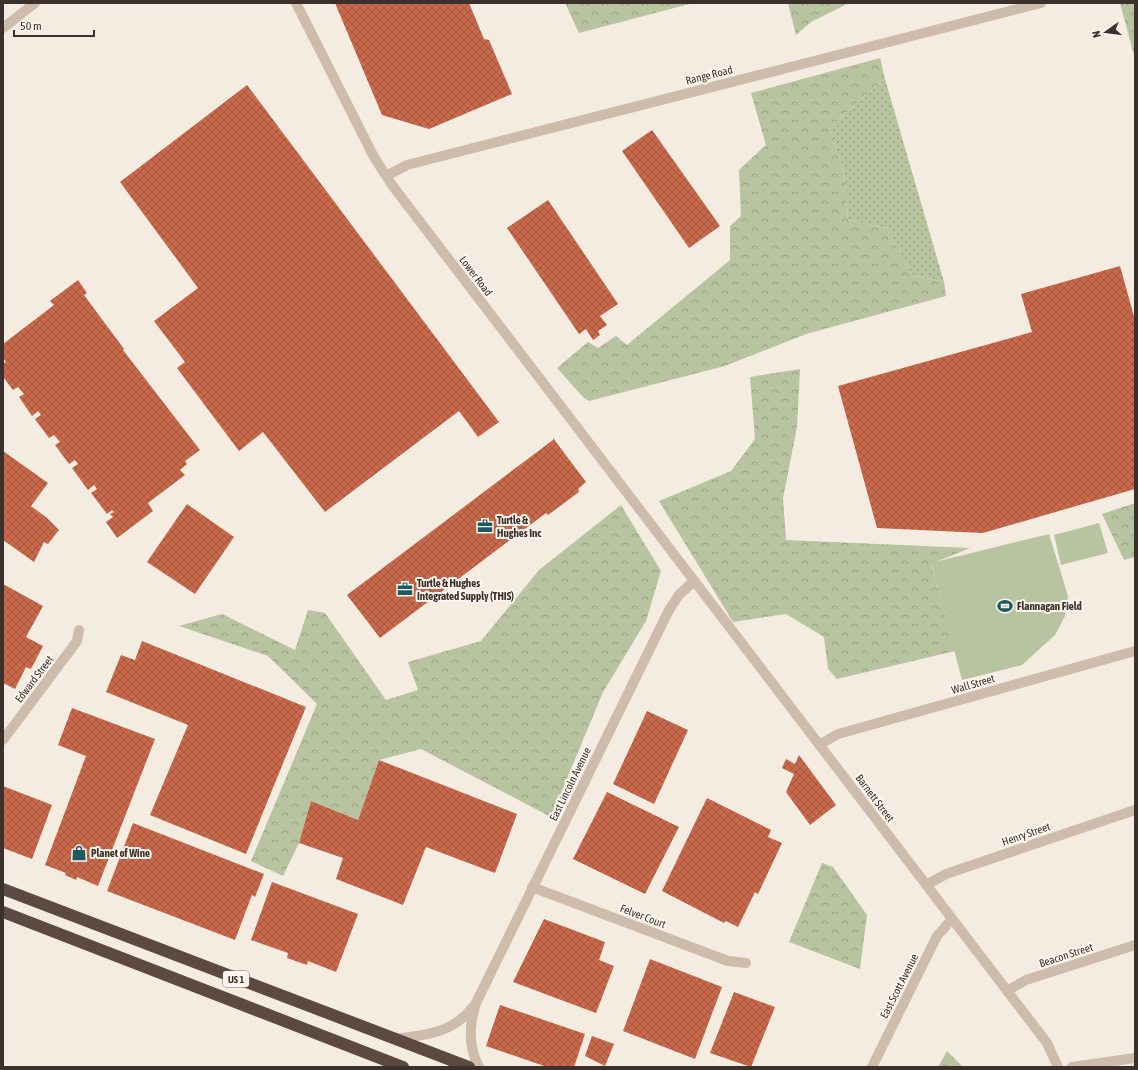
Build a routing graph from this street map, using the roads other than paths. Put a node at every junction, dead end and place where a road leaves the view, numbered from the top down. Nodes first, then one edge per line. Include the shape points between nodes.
1 (35, 3) edge
2 (296, 3) edge
3 (1041, 3) edge
4 (3, 28) edge
5 (386, 176) junction
6 (667, 546) joint
7 (694, 581) junction
8 (79, 630) dead end
9 (1134, 655) edge
10 (3, 740) edge
11 (819, 745) junction
12 (1135, 810) edge
13 (926, 885) junction
14 (532, 887) junction
15 (3, 889) edge
16 (3, 912) edge
17 (952, 919) junction
18 (1135, 944) edge
19 (746, 963) dead end
20 (1007, 991) junction
21 (476, 1003) junction
22 (393, 1039) junction
23 (1135, 1058) edge
24 (403, 1067) edge
25 (468, 1067) edge
26 (480, 1067) edge
27 (872, 1067) edge
28 (1058, 1067) edge
29 (1072, 1067) edge

1 - 4 street
2 - 5 street, Lower Road
3 - 5 street, Range Road via 407,165
5 - 6 street, Lower Road
6 - 7 street, Barnett Street
7 - 11 street, Barnett Street
7 - 14 street, East Lincoln Avenue via 679,595 670,610
8 - 10 street, Edward Street via 77,642
9 - 11 street, Wall Street via 838,734
11 - 13 street, Barnett Street
12 - 13 street, Henry Street via 946,874
13 - 17 street, Barnett Street
14 - 19 street, Felver Court via 728,961
14 - 21 street, East Lincoln Avenue
15 - 22 highway, US 1
16 - 24 highway, US 1
17 - 20 street, Barnett Street
17 - 27 street, East Scott Avenue via 937,936
18 - 20 street, Beacon Street via 1026,980
20 - 28 street, Barnett Street via 1047,1043
21 - 22 street, East Lincoln Avenue via 458,1023 438,1033
21 - 26 street, East Lincoln Avenue via 471,1020 471,1038 474,1058
22 - 25 highway, US 1
23 - 29 street

